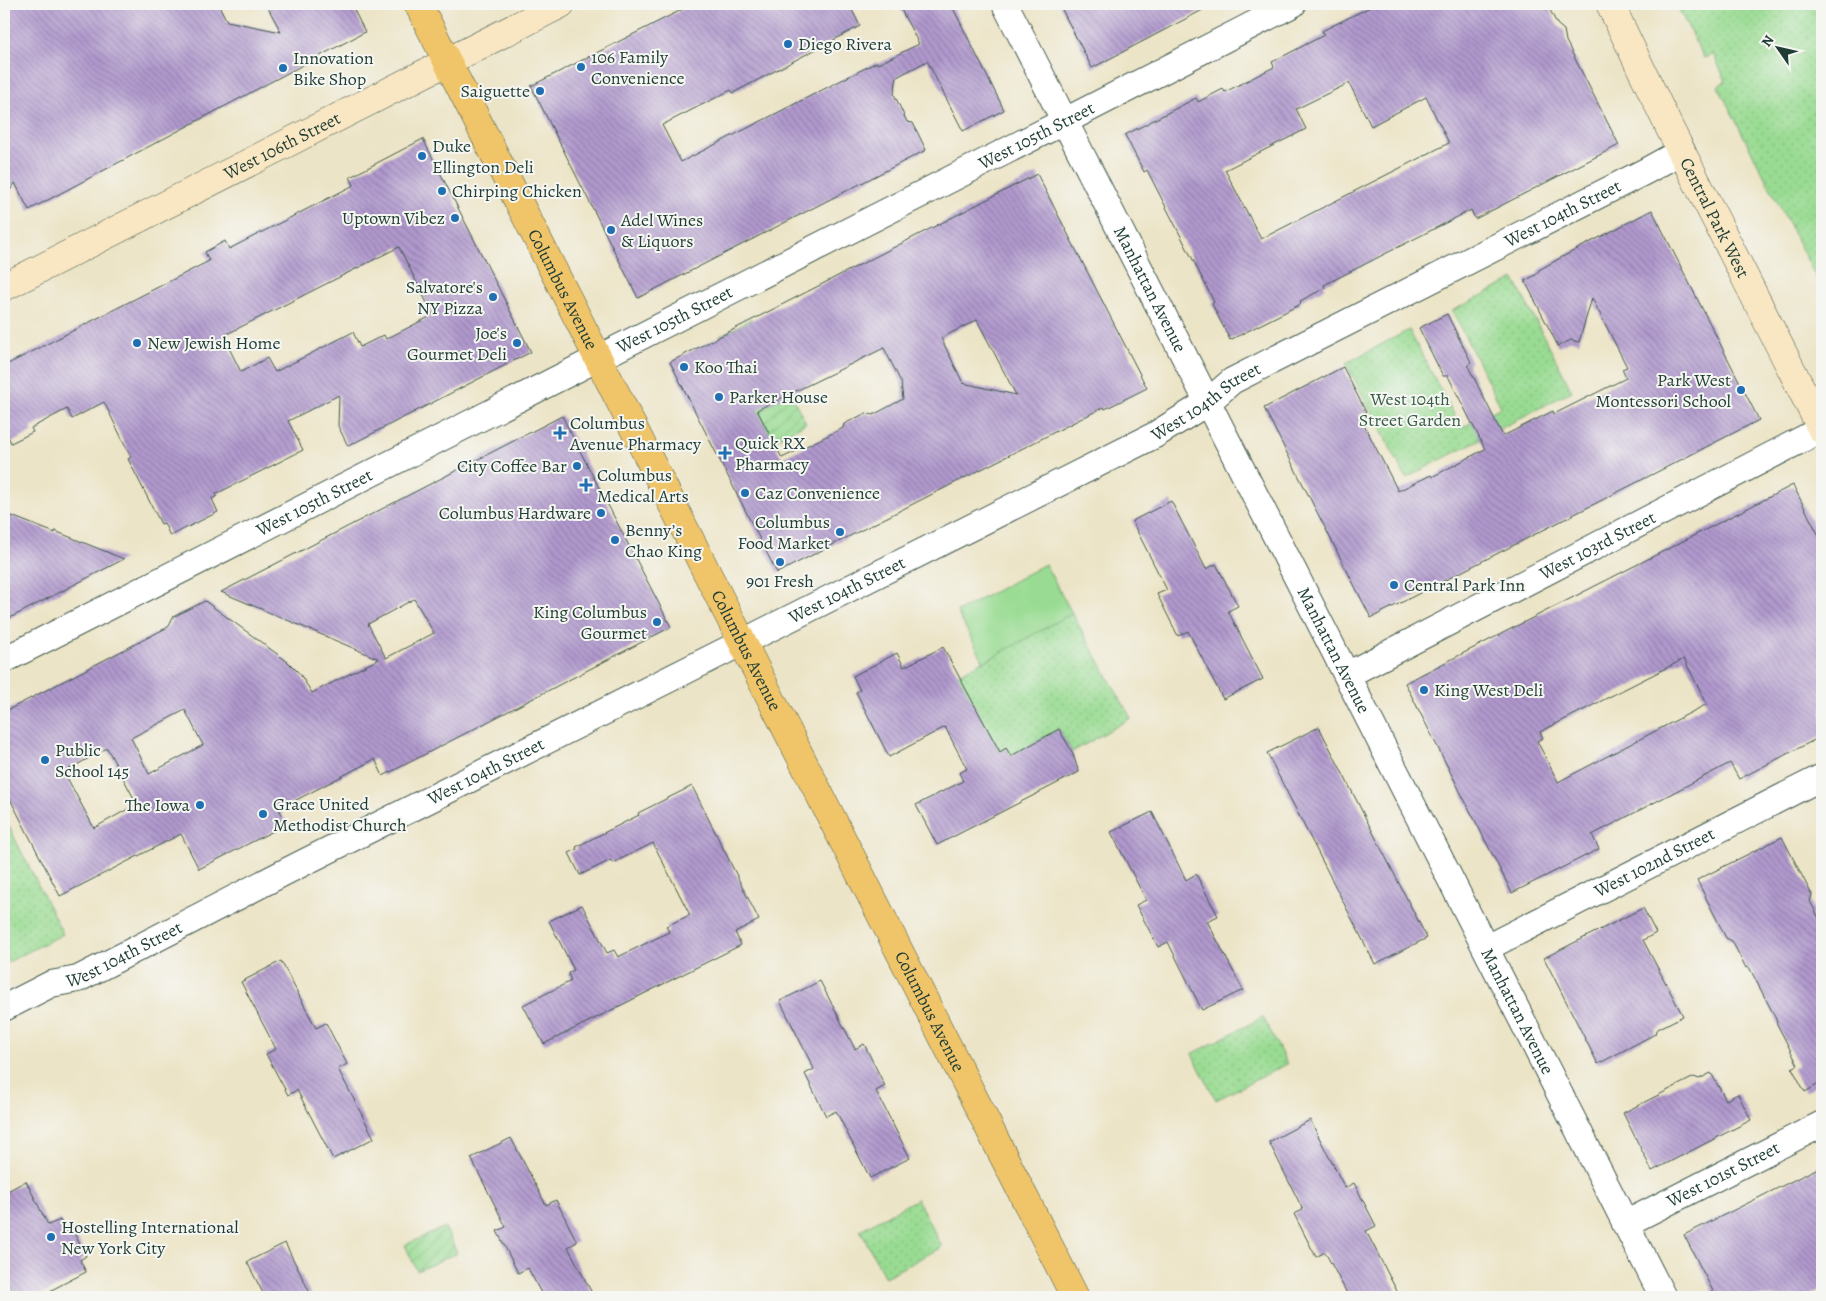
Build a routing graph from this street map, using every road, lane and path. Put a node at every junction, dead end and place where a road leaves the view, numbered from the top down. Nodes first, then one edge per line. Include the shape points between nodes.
1 (418, 4) edge
2 (561, 4) edge
3 (1005, 4) edge
4 (1292, 4) edge
5 (1610, 4) edge
6 (447, 61) junction
7 (1065, 121) junction
8 (1682, 151) junction
9 (4, 287) edge
10 (597, 358) junction
11 (1208, 402) junction
12 (1822, 429) edge
13 (742, 642) junction
14 (4, 660) edge
15 (1347, 675) junction
16 (1822, 777) edge
17 (1486, 948) junction
18 (4, 1008) edge
19 (1822, 1124) edge
20 (1625, 1224) junction
21 (1075, 1297) edge
22 (1663, 1297) edge

1 - 6 main road, Columbus Avenue
2 - 6 main road, West 106th Street
3 - 7 street, Manhattan Avenue
4 - 7 street, West 105th Street
5 - 8 main road, Central Park West
6 - 9 main road, West 106th Street
6 - 10 main road, Columbus Avenue
7 - 10 street, West 105th Street
7 - 11 street, Manhattan Avenue
8 - 11 street, West 104th Street via 1232,381
8 - 12 main road, Central Park West
10 - 13 main road, Columbus Avenue
10 - 14 street, West 105th Street
11 - 13 street, West 104th Street via 1155,435
11 - 15 street, Manhattan Avenue
12 - 15 street, West 103rd Street
13 - 18 street, West 104th Street via 78,979 52,984
13 - 21 main road, Columbus Avenue
15 - 17 street, Manhattan Avenue
16 - 17 street, West 102nd Street
17 - 20 street, Manhattan Avenue
19 - 20 street, West 101st Street
20 - 22 street, Manhattan Avenue

